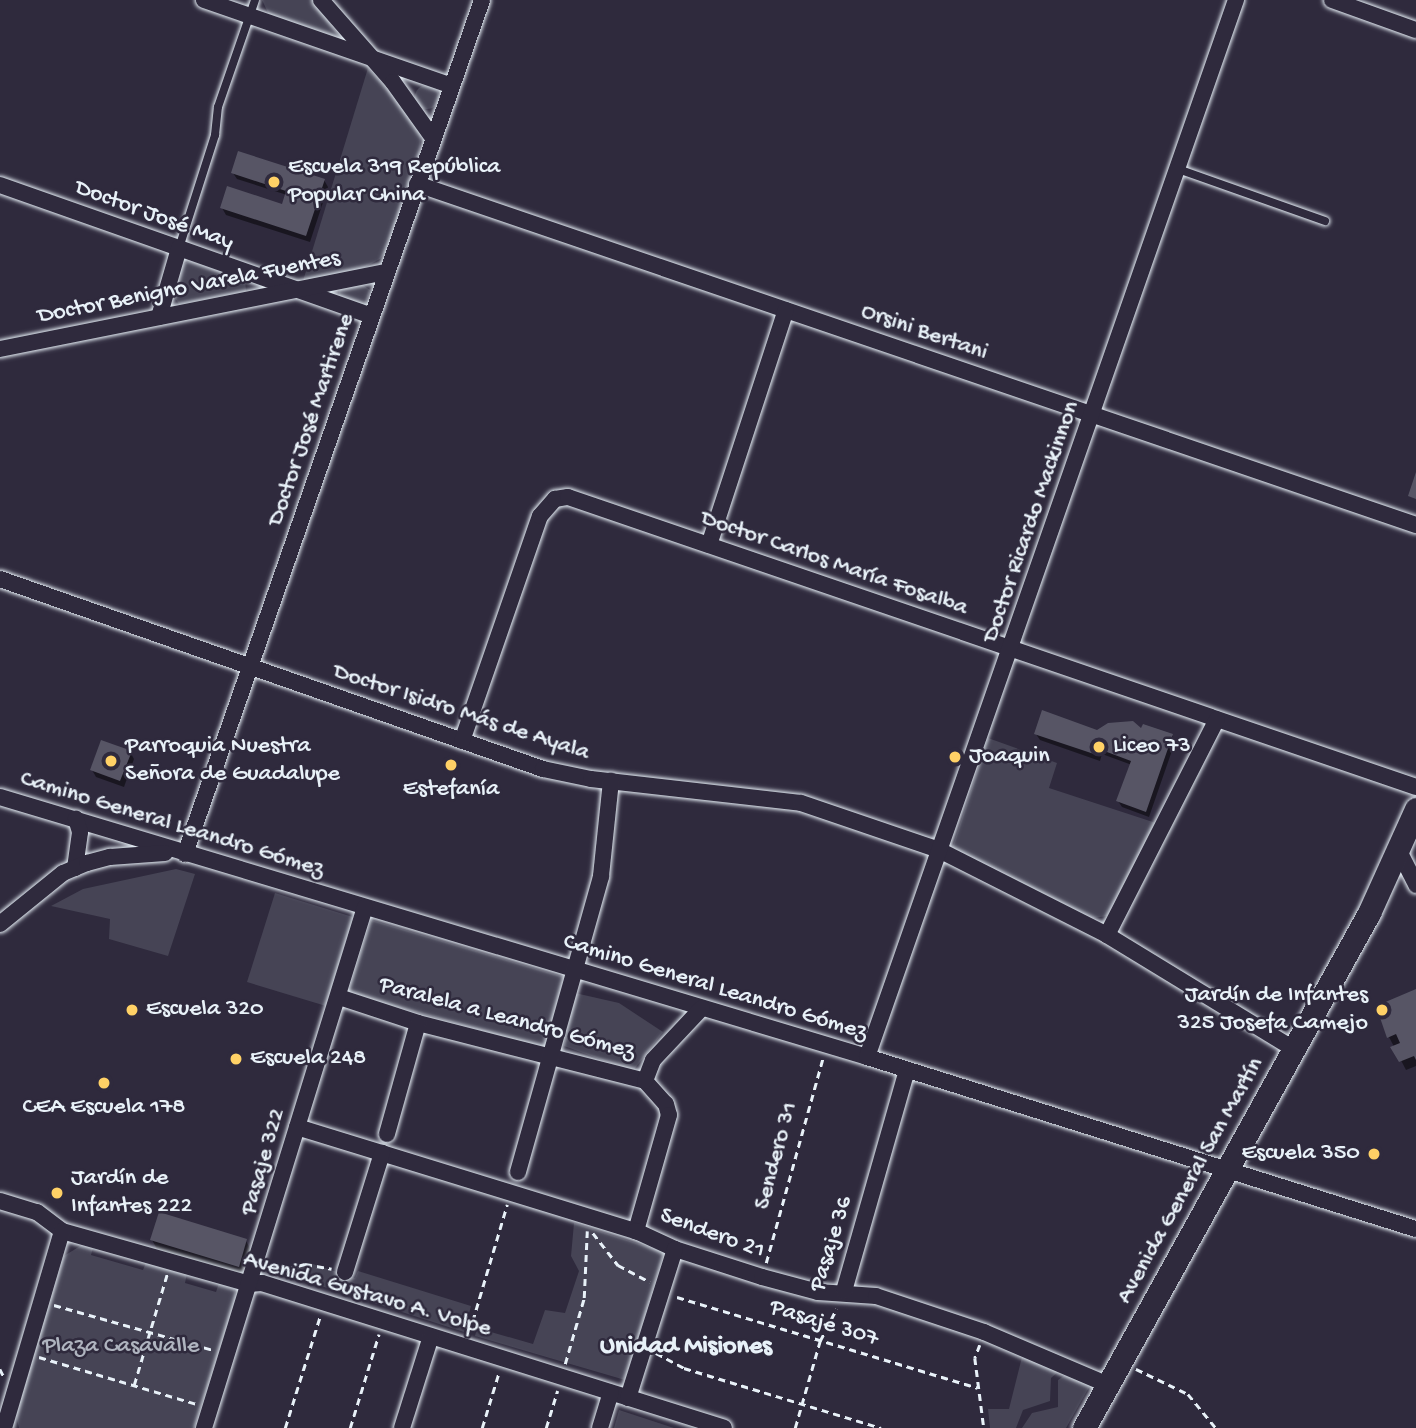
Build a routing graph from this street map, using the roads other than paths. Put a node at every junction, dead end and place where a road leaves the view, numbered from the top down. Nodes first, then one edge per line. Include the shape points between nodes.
1 (204, 0) edge
2 (321, 0) edge
3 (482, 0) edge
4 (1236, 0) edge
5 (1332, 0) edge
6 (253, 8) edge
7 (1416, 30) edge
8 (370, 58) junction
9 (452, 86) junction
10 (433, 138) junction
11 (1178, 169) junction
12 (417, 184) junction
13 (0, 185) edge
14 (1325, 221) dead end
15 (178, 248) junction
16 (387, 272) junction
17 (295, 290) junction
18 (786, 310) junction
19 (372, 316) junction
20 (159, 317) junction
21 (0, 349) edge
22 (1093, 413) junction
23 (1416, 525) edge
24 (709, 545) junction
25 (0, 579) edge
26 (1012, 650) junction
27 (251, 668) junction
28 (1217, 719) junction
29 (461, 741) junction
30 (611, 781) junction
31 (1416, 787) edge
32 (0, 797) edge
33 (1416, 809) edge
34 (76, 819) junction
35 (939, 850) junction
36 (1400, 853) junction
37 (185, 854) junction
38 (75, 868) junction
39 (1416, 885) edge
40 (365, 907) junction
41 (0, 924) edge
42 (1107, 935) junction
43 (574, 970) junction
44 (339, 997) junction
45 (702, 1008) junction
46 (418, 1023) junction
47 (1294, 1049) junction
48 (553, 1058) junction
49 (867, 1058) junction
50 (906, 1070) junction
51 (645, 1081) junction
52 (297, 1127) junction
53 (387, 1134) dead end
54 (382, 1153) junction
55 (1226, 1170) junction
56 (518, 1172) dead end
57 (0, 1201) edge
58 (1416, 1229) edge
59 (62, 1231) junction
60 (636, 1231) junction
61 (675, 1249) junction
62 (345, 1272) road end
63 (255, 1283) junction
64 (844, 1291) junction
65 (431, 1336) junction
66 (1108, 1385) junction
67 (611, 1393) junction
68 (628, 1398) junction
69 (4, 1428) edge
70 (204, 1428) edge
71 (402, 1428) edge
72 (600, 1428) edge
73 (724, 1428) edge
74 (1084, 1428) edge

1 - 6 street
2 - 8 street
3 - 9 street, Doctor José Martirene
4 - 11 street, Doctor Ricardo Mackinnon
5 - 7 street
6 - 8 street
6 - 15 lane via 218,107 215,135
8 - 9 street
8 - 10 street via 421,116
9 - 10 street, Doctor José Martirene
10 - 12 street, Doctor José Martirene
11 - 14 lane
11 - 22 street, Doctor Ricardo Mackinnon
12 - 16 street, Doctor José Martirene
12 - 18 street, Orsini Bertani
13 - 15 street, Doctor José May
15 - 17 street, Doctor José May
15 - 20 street
16 - 17 street, Doctor Benigno Varela Fuentes
16 - 19 street, Doctor José Martirene
17 - 19 street, Doctor José May
17 - 20 street, Doctor Benigno Varela Fuentes
18 - 22 street, Orsini Bertani
18 - 24 street
19 - 27 street, Doctor José Martirene
20 - 21 street, Doctor Benigno Varela Fuentes
22 - 23 street, Orsini Bertani
22 - 26 street, Doctor Ricardo Mackinnon
24 - 26 street, Doctor Carlos María Fosalba
24 - 29 street, Doctor Carlos María Fosalba via 568,497 555,499 540,516
25 - 27 street, Doctor Isidro Más de Ayala
26 - 28 street, Doctor Carlos María Fosalba
26 - 35 street, Doctor Ricardo Mackinnon
27 - 29 street, Doctor Isidro Más de Ayala
27 - 37 street, Doctor José Martirene
28 - 31 street, Doctor Carlos María Fosalba
28 - 42 street
29 - 30 street, Doctor Isidro Más de Ayala via 543,769
30 - 35 street, Doctor Isidro Más de Ayala via 801,803
30 - 43 street via 601,876
32 - 34 street, Camino General Leandro Gómez
33 - 36 main road, Avenida General San Martín
34 - 37 street, Camino General Leandro Gómez
34 - 38 street via 80,832
35 - 42 street, Doctor Isidro Más de Ayala
35 - 49 street, Doctor Ricardo Mackinnon
36 - 39 street
36 - 47 main road, Avenida General San Martín
37 - 38 street via 110,857
37 - 40 street, Camino General Leandro Gómez
38 - 41 street via 38,891
40 - 43 street, Camino General Leandro Gómez
40 - 44 street, Pasaje 322
42 - 47 street, Doctor Isidro Más de Ayala
43 - 45 street, Camino General Leandro Gómez
43 - 48 street
44 - 46 street, Paralela a Leandro Gómez
44 - 52 street, Pasaje 322
45 - 49 street, Camino General Leandro Gómez
45 - 51 street via 653,1060
46 - 48 street, Paralela a Leandro Gómez
46 - 53 street
47 - 55 main road, Avenida General San Martín
48 - 51 street, Paralela a Leandro Gómez via 594,1064
48 - 56 street
49 - 50 street, Camino General Leandro Gómez
50 - 55 street, Camino General Leandro Gómez
50 - 64 street, Pasaje 36
51 - 60 street, Paralela a Leandro Gómez via 670,1115
52 - 54 street, Sendero 21
52 - 63 street, Pasaje 322
54 - 60 street, Sendero 21
54 - 62 street
55 - 58 street, Camino General Leandro Gómez
55 - 66 main road, Avenida General San Martín
57 - 59 street, Avenida Gustavo A. Volpe via 37,1212
59 - 63 street, Avenida Gustavo A. Volpe
59 - 69 street
60 - 61 street, Sendero 21
61 - 64 street, Sendero 21 via 818,1293
61 - 68 street
63 - 65 street, Avenida Gustavo A. Volpe
63 - 70 street, Pasaje 322
64 - 66 street, Sendero 21 via 876,1296 984,1332
65 - 67 street, Avenida Gustavo A. Volpe
65 - 71 street
66 - 74 main road, Avenida General San Martín
67 - 68 street, Avenida Gustavo A. Volpe
67 - 72 street
68 - 73 street, Avenida Gustavo A. Volpe

